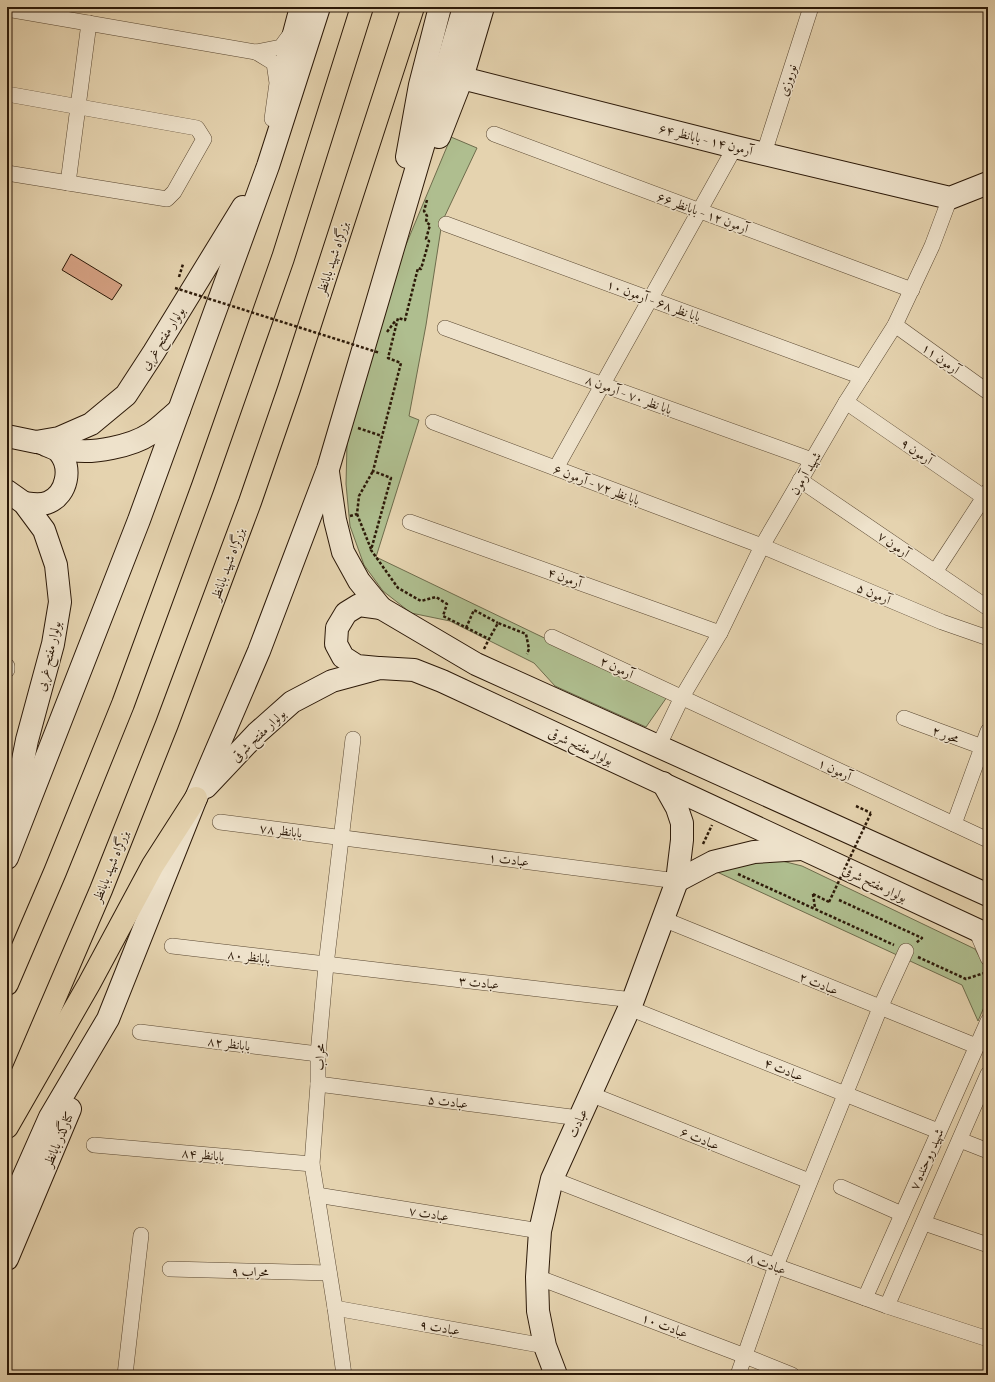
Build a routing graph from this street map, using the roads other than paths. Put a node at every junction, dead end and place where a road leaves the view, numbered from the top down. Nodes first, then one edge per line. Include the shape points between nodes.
1 (301, 7) edge
2 (319, 7) edge
3 (362, 7) edge
4 (413, 7) edge
5 (440, 7) edge
6 (464, 7) edge
7 (483, 7) edge
8 (811, 7) edge
9 (7, 9) edge
10 (89, 23) junction
11 (294, 28) junction
12 (256, 52) junction
13 (462, 78) junction
14 (7, 94) edge
15 (78, 106) junction
16 (272, 119) junction
17 (494, 134) dead end
18 (735, 147) junction
19 (764, 153) junction
20 (268, 166) junction
21 (7, 173) edge
22 (68, 183) junction
23 (988, 184) edge
24 (950, 198) junction
25 (699, 211) junction
26 (446, 224) dead end
27 (385, 278) junction
28 (912, 290) junction
29 (651, 299) junction
30 (895, 325) junction
31 (445, 328) dead end
32 (862, 377) junction
33 (603, 385) junction
34 (988, 392) edge
35 (846, 402) junction
36 (179, 410) junction
37 (432, 422) dead end
38 (7, 436) edge
39 (36, 442) junction
40 (812, 460) junction
41 (556, 468) junction
42 (328, 469) junction
43 (800, 480) junction
44 (987, 496) edge
45 (16, 497) edge
46 (410, 522) dead end
47 (762, 546) junction
48 (935, 572) junction
49 (381, 608) junction
50 (988, 608) edge
51 (720, 633) junction
52 (552, 637) dead end
53 (988, 638) edge
54 (380, 668) junction
55 (682, 697) junction
56 (904, 718) dead end
57 (988, 731) edge
58 (353, 738) dead end
59 (658, 747) junction
60 (985, 748) edge
61 (663, 783) junction
62 (196, 798) junction
63 (220, 822) dead end
64 (954, 824) junction
65 (7, 834) edge
66 (342, 838) junction
67 (988, 840) edge
68 (803, 849) junction
69 (7, 858) edge
70 (676, 881) junction
71 (988, 896) edge
72 (663, 919) junction
73 (982, 932) edge
74 (172, 946) dead end
75 (906, 951) road end
76 (988, 958) edge
77 (326, 965) junction
78 (7, 984) edge
79 (631, 1004) junction
80 (880, 1008) junction
81 (108, 1019) junction
82 (988, 1021) edge
83 (140, 1032) dead end
84 (976, 1046) junction
85 (318, 1054) junction
86 (988, 1074) edge
87 (318, 1084) junction
88 (590, 1094) junction
89 (844, 1094) junction
90 (7, 1109) edge
91 (579, 1118) junction
92 (7, 1127) edge
93 (938, 1131) junction
94 (960, 1140) junction
95 (94, 1145) dead end
96 (988, 1151) edge
97 (312, 1164) junction
98 (552, 1179) junction
99 (809, 1181) junction
100 (841, 1187) dead end
101 (317, 1195) junction
102 (7, 1214) edge
103 (902, 1214) junction
104 (924, 1223) junction
105 (540, 1231) junction
106 (141, 1235) dead end
107 (988, 1246) edge
108 (7, 1259) edge
109 (776, 1266) junction
110 (170, 1269) dead end
111 (330, 1273) junction
112 (538, 1277) junction
113 (865, 1298) junction
114 (887, 1306) junction
115 (335, 1308) junction
116 (985, 1338) dead end
117 (545, 1346) junction
118 (745, 1356) junction
119 (125, 1375) edge
120 (344, 1375) edge
121 (556, 1375) edge
122 (738, 1375) edge
123 (792, 1375) edge

1 - 11 main road
2 - 20 main road
3 - 78 highway via 283,258 201,493 123,704
4 - 90 highway, بزرگراه شهید بابانظر via 289,389 247,509 167,724 101,890
5 - 27 main road via 420,85
6 - 27 main road
7 - 13 main road
8 - 19 street, نوروزی
9 - 10 street
10 - 12 street
10 - 15 street
11 - 12 street via 281,47
11 - 16 main road
12 - 16 street via 274,63 277,83
13 - 18 main road, آرمون ۱۴ - بابانظر ۶۴
13 - 27 main road
14 - 15 street
15 - 22 street
15 - 22 street via 198,128 204,139 174,192 167,199
16 - 20 main road
17 - 25 street, آرمون ۱۲ - بابانظر ۶۶
18 - 19 main road, آرمون ۱۴ - بابانظر ۶۴
18 - 25 street
19 - 24 main road, آرمون ۱۴ - بابانظر ۶۴
20 - 36 main road
20 - 39 main road, بولوار مفتح غربی via 126,395 91,424 59,438
21 - 22 street
23 - 24 main road
24 - 28 street, شهید آرمون
25 - 28 street, آرمون ۱۲ - بابانظر ۶۶
25 - 29 street
26 - 29 street, بابا نظر ۶۸ - آرمون ۱۰
27 - 42 main road
28 - 30 street, شهید آرمون
29 - 32 street, بابا نظر ۶۸ - آرمون ۱۰
29 - 33 street
30 - 32 street, شهید آرمون
30 - 34 street, آرمون ۱۱
31 - 33 street, بابا نظر ۷۰ - آرمون ۸
32 - 35 street, شهید آرمون
33 - 40 street, بابا نظر ۷۰ - آرمون ۸
33 - 41 street
35 - 40 street, شهید آرمون
35 - 44 street, آرمون ۹
36 - 39 main road via 149,435 113,447 73,450
36 - 69 main road via 139,520
37 - 41 street, بابا نظر ۷۲ - آرمون ۶
38 - 39 main road, بولوار مفتح غربی
39 - 45 main road via 60,452 67,471 66,484 49,502 36,505
40 - 43 street, شهید آرمون
41 - 47 street, بابا نظر ۷۲ - آرمون ۶
42 - 49 main road via 335,520 343,552 360,582
42 - 62 main road via 258,651
43 - 47 street, شهید آرمون
43 - 48 street, آرمون ۷
44 - 48 street
45 - 65 main road, بولوار مفتح غربی via 44,530 56,565 60,602
46 - 51 street, آرمون ۴
47 - 51 street, شهید آرمون
47 - 53 street, آرمون ۵ via 942,622
48 - 50 street, آرمون ۷
49 - 54 main road via 359,605 346,613 337,628 336,644 344,658 357,666
49 - 59 main road via 476,664
51 - 55 street, شهید آرمون
52 - 55 street, آرمون ۲
54 - 61 main road, بولوار مفتح شرقی via 421,672
54 - 62 main road, بولوار مفتح شرقی via 332,681 292,702 256,733
55 - 59 street, شهید آرمون
55 - 64 street, آرمون ۱
56 - 60 street, محور ۲
57 - 60 street
58 - 66 street, محراب
59 - 71 main road
60 - 64 street
61 - 68 main road, بولوار مفتح شرقی
61 - 70 main road, عبادت via 682,823
62 - 81 main road
62 - 92 highway via 153,865 89,984
63 - 66 street, بابانظر ۷۸
64 - 67 street, آرمون ۱
66 - 70 street, عبادت ۱
66 - 77 street, محراب
68 - 70 main road via 708,853
68 - 73 main road, بولوار مفتح شرقی
70 - 72 main road, عبادت
72 - 79 main road, عبادت
72 - 80 street, عبادت ۲
73 - 76 street
74 - 77 street, بابانظر ۸۰
75 - 80 street
77 - 79 street, عبادت ۳
77 - 85 street, محراب
79 - 88 main road, عبادت
79 - 89 street, عبادت ۴
80 - 84 street, عبادت ۲
80 - 89 street
81 - 102 main road via 50,1117
81 - 108 main road, کنارگذر بابانظر
82 - 84 street, شهید روحنده ۷
83 - 85 street, بابانظر ۸۲
84 - 93 street, شهید روحنده ۷
85 - 87 street, محراب
86 - 94 street, شهید روحنده ۷
87 - 91 street, عبادت ۵
87 - 97 street, محراب
88 - 91 main road, عبادت
88 - 99 street, عبادت ۶
89 - 93 street, عبادت ۴
89 - 99 street
91 - 98 main road, عبادت
93 - 103 street, شهید روحنده ۷
94 - 96 street
94 - 104 street, شهید روحنده ۷
95 - 97 street, بابانظر ۸۴
97 - 101 street, محراب
98 - 105 main road, عبادت
98 - 109 street, عبادت ۸
99 - 109 street
100 - 103 street
101 - 105 street, عبادت ۷
101 - 111 street, محراب
103 - 113 street, شهید روحنده ۷
104 - 107 street
104 - 114 street, شهید روحنده ۷
105 - 112 main road, عبادت
106 - 119 street
109 - 113 street, عبادت ۸
109 - 118 street
110 - 111 street, محراب ۹
111 - 115 street, محراب
112 - 117 main road, عبادت via 538,1311
112 - 118 street, عبادت ۱۰
113 - 114 street, عبادت ۸
114 - 116 street, عبادت ۸
115 - 117 street, عبادت ۹
115 - 120 street, محراب
117 - 121 main road, عبادت
118 - 122 street
118 - 123 street, عبادت ۱۰

